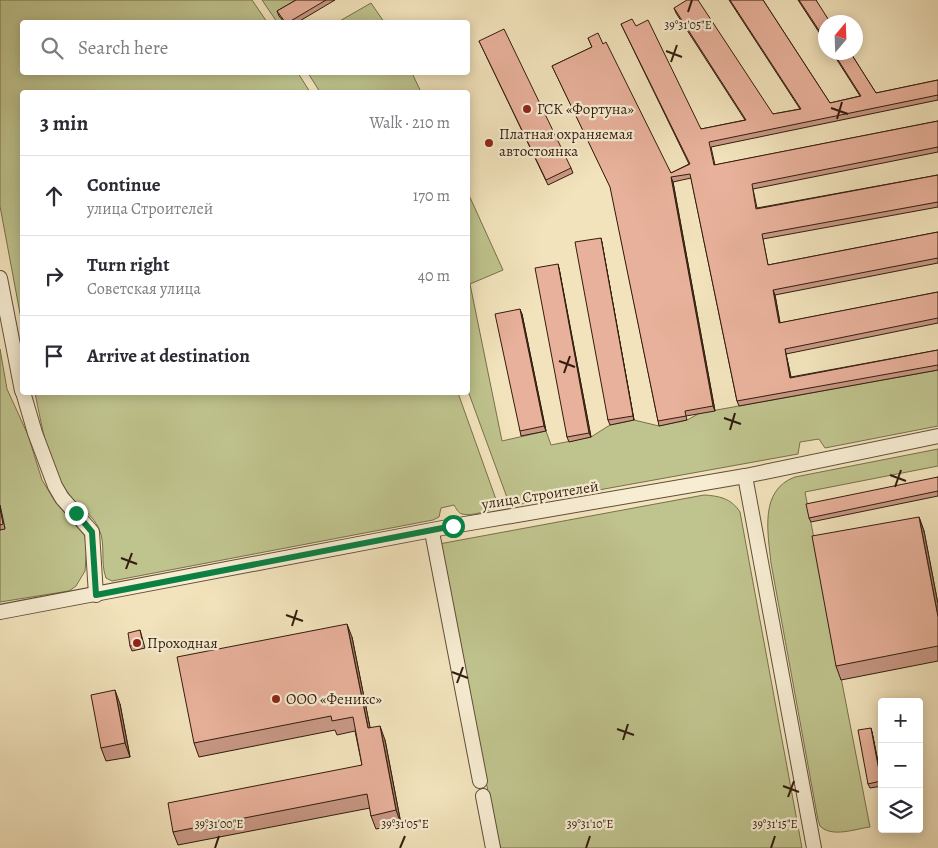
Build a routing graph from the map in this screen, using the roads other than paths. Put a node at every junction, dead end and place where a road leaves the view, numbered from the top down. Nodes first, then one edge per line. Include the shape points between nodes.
1 (0, 278) edge
2 (20, 377) edge
3 (24, 395) edge
4 (938, 436) edge
5 (745, 476) junction
6 (432, 532) junction
7 (96, 595) junction
8 (0, 612) edge
9 (480, 781) dead end
10 (483, 796) dead end
11 (493, 848) edge
12 (814, 848) edge

1 - 2 street
3 - 7 street via 55,486 92,532
4 - 5 street, улица Строителей
5 - 6 street, улица Строителей
5 - 12 street
6 - 7 street, улица Строителей
6 - 9 street
7 - 8 street, улица Строителей
10 - 11 street

